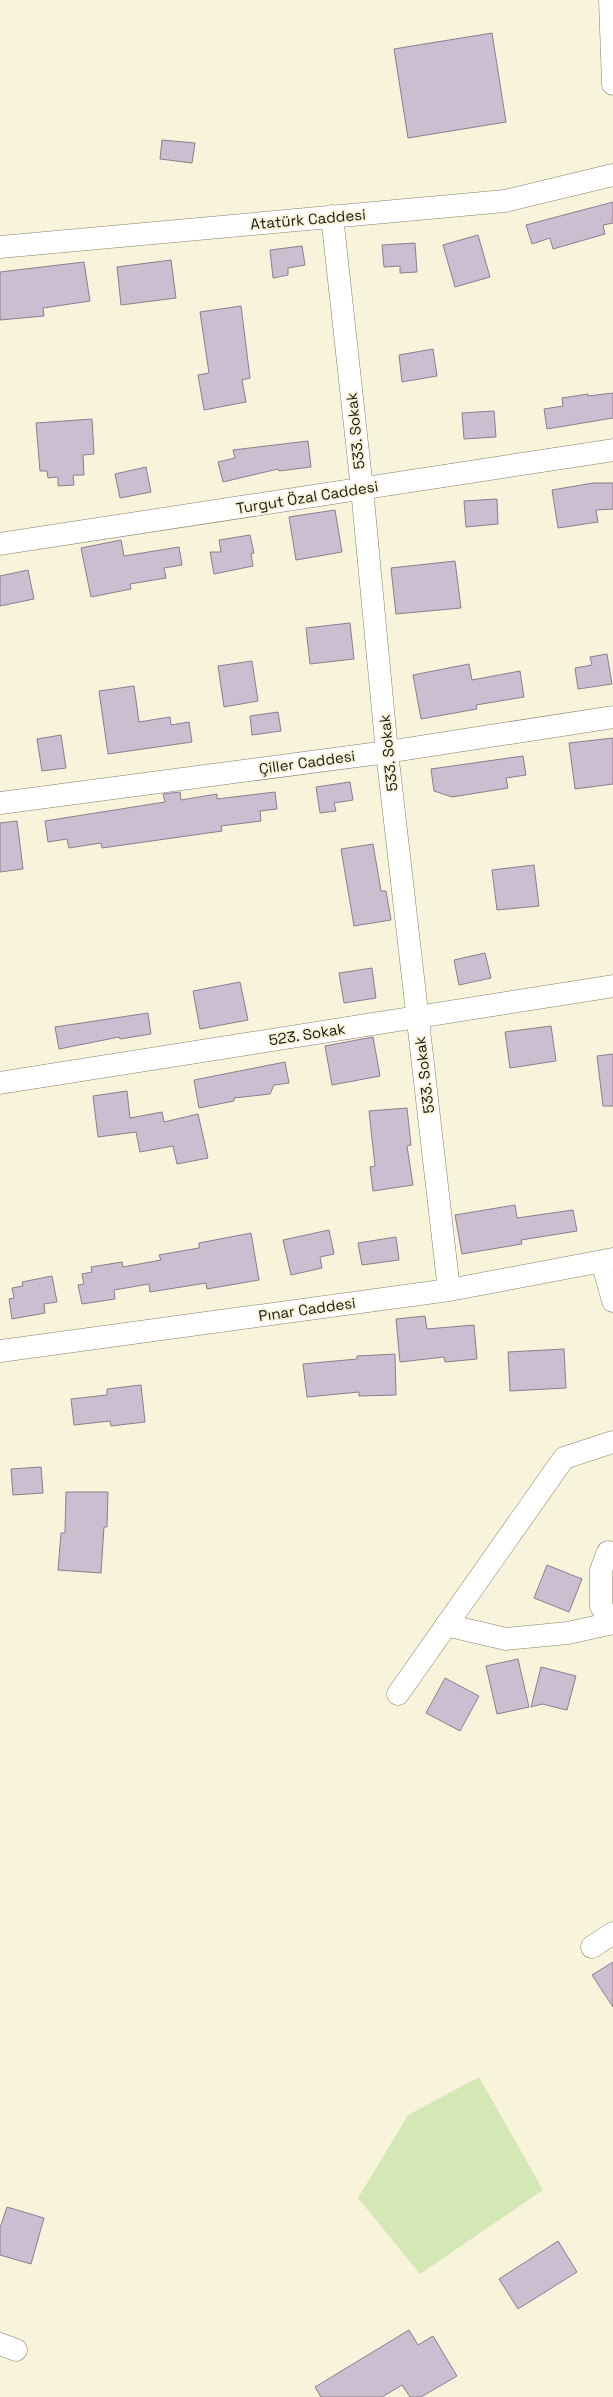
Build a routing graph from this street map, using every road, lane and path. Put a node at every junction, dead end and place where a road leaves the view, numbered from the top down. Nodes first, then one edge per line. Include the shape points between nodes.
1 (610, 0) edge
2 (613, 84) edge
3 (613, 175) edge
4 (332, 216) junction
5 (0, 247) edge
6 (613, 450) edge
7 (362, 489) junction
8 (0, 544) edge
9 (613, 717) edge
10 (387, 752) junction
11 (0, 803) edge
12 (613, 986) edge
13 (417, 1017) junction
14 (0, 1083) edge
15 (607, 1260) edge
16 (449, 1290) junction
17 (613, 1301) edge
18 (0, 1351) edge
19 (613, 1442) edge
20 (608, 1552) dead end
21 (613, 1618) edge
22 (613, 1623) edge
23 (446, 1625) junction
24 (398, 1694) dead end
25 (613, 1933) edge
26 (592, 1947) dead end

1 - 2 street
3 - 4 street, Atatürk Caddesi via 505,201
4 - 5 street, Atatürk Caddesi
4 - 7 street, 533. Sokak
6 - 7 street, Turgut Özal Caddesi
7 - 8 street, Turgut Özal Caddesi
7 - 10 street, 533. Sokak
9 - 10 street, Çiller Caddesi
10 - 11 street, Çiller Caddesi
10 - 13 street, 533. Sokak
12 - 13 street, 523. Sokak
13 - 14 street, 523. Sokak
13 - 16 street, 533. Sokak
15 - 16 street, Pınar Caddesi
15 - 17 street
16 - 18 street, Pınar Caddesi
19 - 23 street via 564,1458
20 - 21 street via 601,1570 601,1606 608,1617
22 - 23 street via 568,1633 506,1639
23 - 24 street
25 - 26 street

